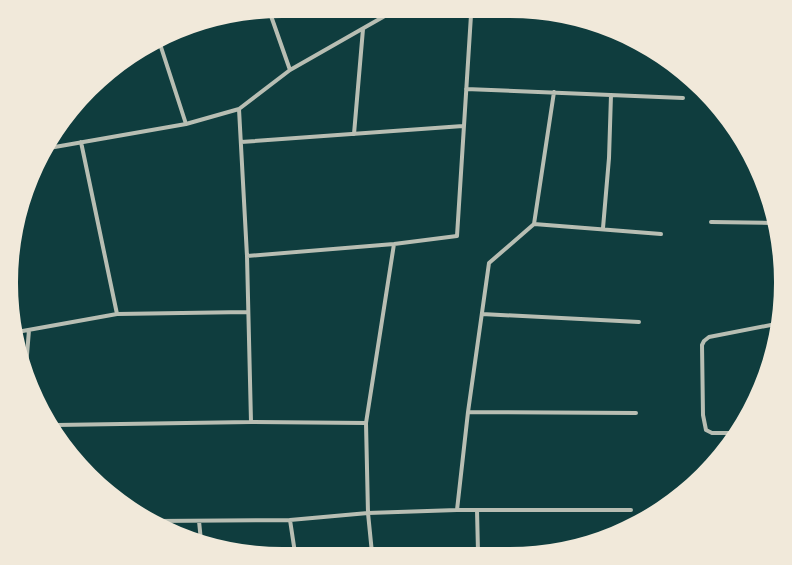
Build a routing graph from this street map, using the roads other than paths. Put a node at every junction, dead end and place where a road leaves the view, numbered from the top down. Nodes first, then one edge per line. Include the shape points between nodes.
1 (381, 18) edge
2 (471, 18) edge
3 (272, 19) edge
4 (363, 28) junction
5 (161, 47) edge
6 (290, 70) junction
7 (466, 89) junction
8 (554, 92) junction
9 (611, 95) junction
10 (682, 98) dead end
11 (239, 109) junction
12 (186, 124) junction
13 (463, 126) junction
14 (354, 134) junction
15 (81, 142) junction
16 (241, 142) junction
17 (55, 147) edge
18 (711, 222) dead end
19 (767, 223) edge
20 (534, 224) junction
21 (603, 228) junction
22 (661, 234) dead end
23 (394, 244) junction
24 (247, 256) junction
25 (248, 312) junction
26 (117, 314) junction
27 (482, 314) junction
28 (639, 322) dead end
29 (771, 325) edge
30 (29, 330) junction
31 (22, 331) edge
32 (27, 352) edge
33 (468, 412) junction
34 (636, 413) dead end
35 (251, 422) junction
36 (366, 423) junction
37 (60, 425) edge
38 (726, 433) edge
39 (457, 510) junction
40 (477, 510) junction
41 (631, 510) dead end
42 (368, 513) junction
43 (290, 520) junction
44 (168, 521) edge
45 (199, 521) junction
46 (200, 534) edge
47 (294, 547) edge
48 (371, 547) edge
49 (478, 547) edge

1 - 4 street
2 - 7 street
3 - 6 street
4 - 6 street
4 - 14 street
5 - 12 street
6 - 11 street
7 - 8 street
7 - 13 street
8 - 9 street
8 - 20 street
9 - 10 street
9 - 21 street
11 - 12 street
11 - 16 street
12 - 15 street
13 - 14 street
13 - 23 street via 457,236
14 - 16 street
15 - 17 street
15 - 26 street
16 - 24 street
18 - 19 street
20 - 21 street
20 - 27 street via 489,263
21 - 22 street
23 - 24 street
23 - 36 street
24 - 25 street
25 - 26 street
25 - 35 street
26 - 30 street
27 - 28 street
27 - 33 street
29 - 38 street via 709,337 702,345 703,415 706,430 712,434
30 - 31 street
30 - 32 street
33 - 34 street
33 - 39 street
35 - 36 street
35 - 37 street
36 - 42 street
39 - 40 street
39 - 42 street
40 - 41 street
40 - 49 street
42 - 43 street
42 - 48 street
43 - 45 street
43 - 47 street
44 - 45 street
45 - 46 street

